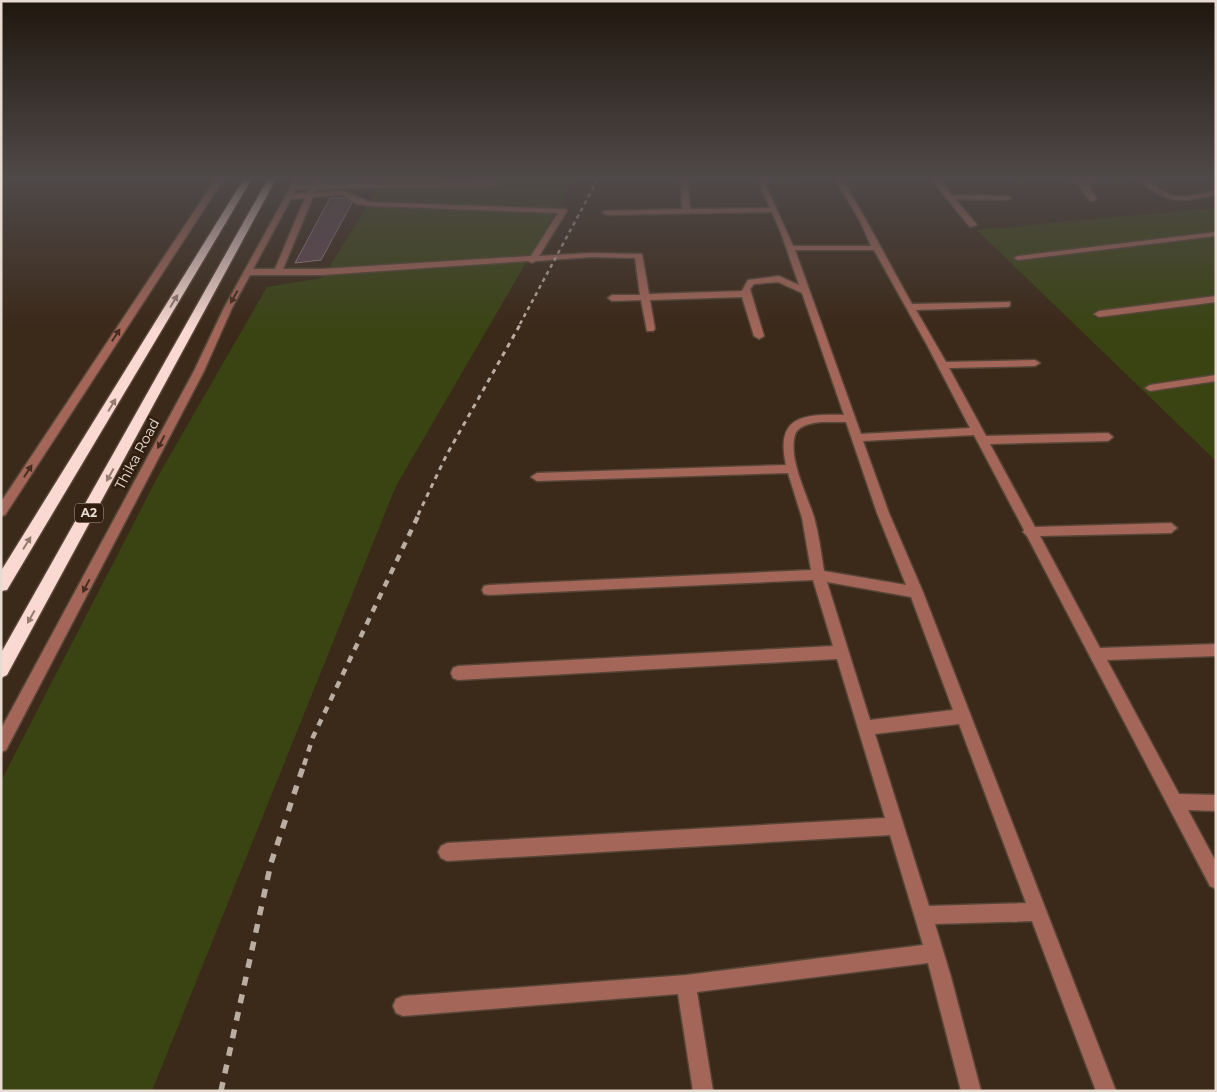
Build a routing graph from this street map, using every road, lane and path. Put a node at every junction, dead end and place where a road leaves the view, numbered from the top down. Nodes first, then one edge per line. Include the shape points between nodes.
1 (188, 228) edge
2 (218, 228) edge
3 (246, 228) edge
4 (272, 228) edge
5 (297, 228) edge
6 (552, 228) edge
7 (782, 228) edge
8 (867, 228) edge
9 (1216, 234) edge
10 (790, 248) junction
11 (876, 248) junction
12 (1018, 258) dead end
13 (532, 261) junction
14 (249, 272) junction
15 (278, 272) junction
16 (805, 291) junction
17 (746, 294) junction
18 (644, 297) junction
19 (612, 298) dead end
20 (1216, 299) edge
21 (1006, 304) dead end
22 (910, 307) junction
23 (1099, 314) dead end
24 (650, 329) dead end
25 (759, 336) dead end
26 (1035, 363) dead end
27 (942, 365) junction
28 (1216, 378) edge
29 (1150, 388) dead end
30 (850, 419) junction
31 (978, 435) junction
32 (1108, 437) dead end
33 (857, 438) junction
34 (792, 469) junction
35 (537, 477) dead end
36 (1, 512) edge
37 (1172, 528) dead end
38 (1029, 532) junction
39 (818, 575) junction
40 (1, 585) edge
41 (489, 590) dead end
42 (916, 592) junction
43 (1216, 650) edge
44 (843, 652) junction
45 (1096, 654) junction
46 (1, 670) edge
47 (458, 673) dead end
48 (963, 716) junction
49 (865, 728) junction
50 (1, 745) edge
51 (1174, 802) junction
52 (1216, 803) edge
53 (895, 826) junction
54 (447, 852) dead end
55 (1216, 880) edge
56 (1036, 912) junction
57 (923, 915) junction
58 (934, 953) junction
59 (686, 984) junction
60 (403, 1006) dead end
61 (702, 1091) edge
62 (971, 1091) edge
63 (1106, 1091) edge

36 -> 1 street
40 -> 2 highway, A2
3 -> 46 highway, Thika Road / A2
4 - 14 street, Thika Road
5 - 15 street
6 - 13 street
7 - 10 street
8 - 11 street
9 - 12 street
10 - 11 street
10 - 16 street
11 - 22 street
13 - 15 street
13 - 18 street via 591,255 639,256
14 - 15 street
14 -> 50 street, Thika Road
16 - 17 street via 779,279 758,279 751,282
16 - 30 street
17 - 18 street
17 - 25 street
18 - 19 street
18 - 24 street
20 - 23 street
21 - 22 street
22 - 27 street
26 - 27 street
27 - 31 street
28 - 29 street
30 - 33 street
30 - 34 street via 822,420 793,427 788,442
31 - 32 street
31 - 33 street
31 - 38 street
33 - 42 street via 883,513
34 - 35 street
34 - 39 street via 809,520
37 - 38 street
38 - 45 street
39 - 41 street
39 - 42 street
39 - 44 street
42 - 48 street
43 - 45 street
44 - 47 street
44 - 49 street
45 - 51 street
48 - 49 street
48 - 56 street
49 - 53 street
51 - 52 street
51 - 55 street
53 - 54 street
53 - 57 street
56 - 57 street
56 - 63 street
57 - 58 street
58 - 59 street
58 - 62 street
59 - 60 street
59 - 61 street

